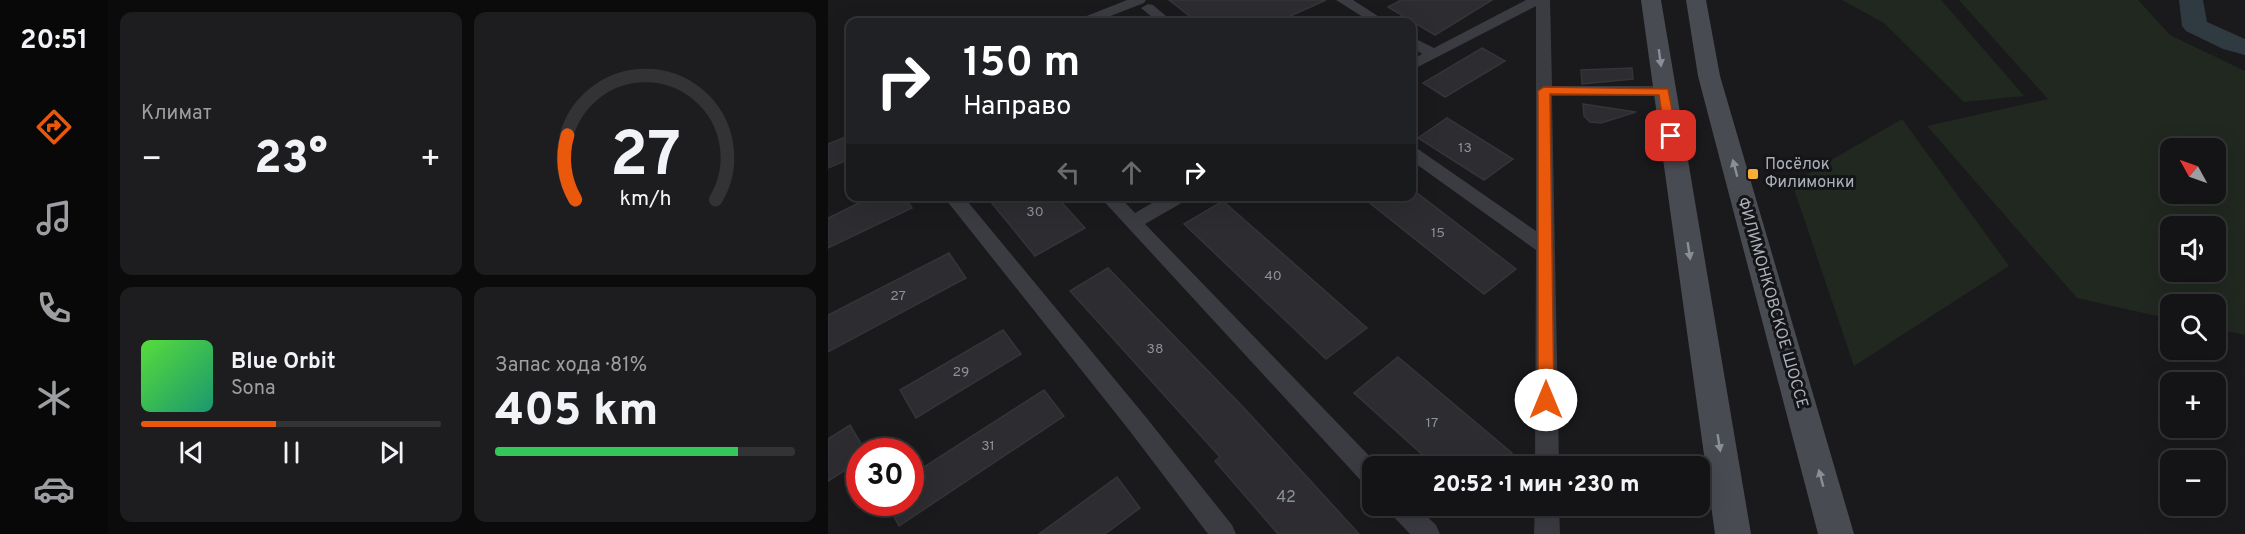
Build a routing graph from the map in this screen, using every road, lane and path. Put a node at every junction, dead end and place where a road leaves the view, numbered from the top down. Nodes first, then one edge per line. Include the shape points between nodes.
1 (1343, 0) edge
2 (1536, 0) edge
3 (1543, 0) edge
4 (1651, 0) edge
5 (1696, 0) edge
6 (1143, 4) edge
7 (1097, 18) edge
8 (1161, 18) edge
9 (1373, 18) edge
10 (1416, 44) edge
11 (1432, 54) junction
12 (1416, 64) edge
13 (1544, 91) junction
14 (1664, 91) junction
15 (1416, 156) edge
16 (956, 201) edge
17 (1113, 201) edge
18 (1170, 201) edge
19 (1133, 222) junction
20 (1545, 247) junction
21 (1547, 456) edge
22 (1362, 465) edge
23 (1410, 516) edge
24 (1547, 516) edge
25 (1224, 534) edge
26 (1427, 534) edge
27 (1547, 534) edge
28 (1733, 534) edge
29 (1836, 534) edge

1 - 9 street
2 - 11 street
3 - 13 street
4 -> 14 main road
29 -> 5 main road, ФИЛИМОНКОВСКОЕ ШОССЕ via 1709,76
6 - 7 street
6 - 8 street
10 - 11 street
11 - 12 street
13 - 14 street
13 - 20 street
14 -> 28 main road
15 - 20 street
16 - 25 street
17 - 19 street
18 - 19 street
19 - 22 street
20 - 21 street
23 - 26 street
24 - 27 street

